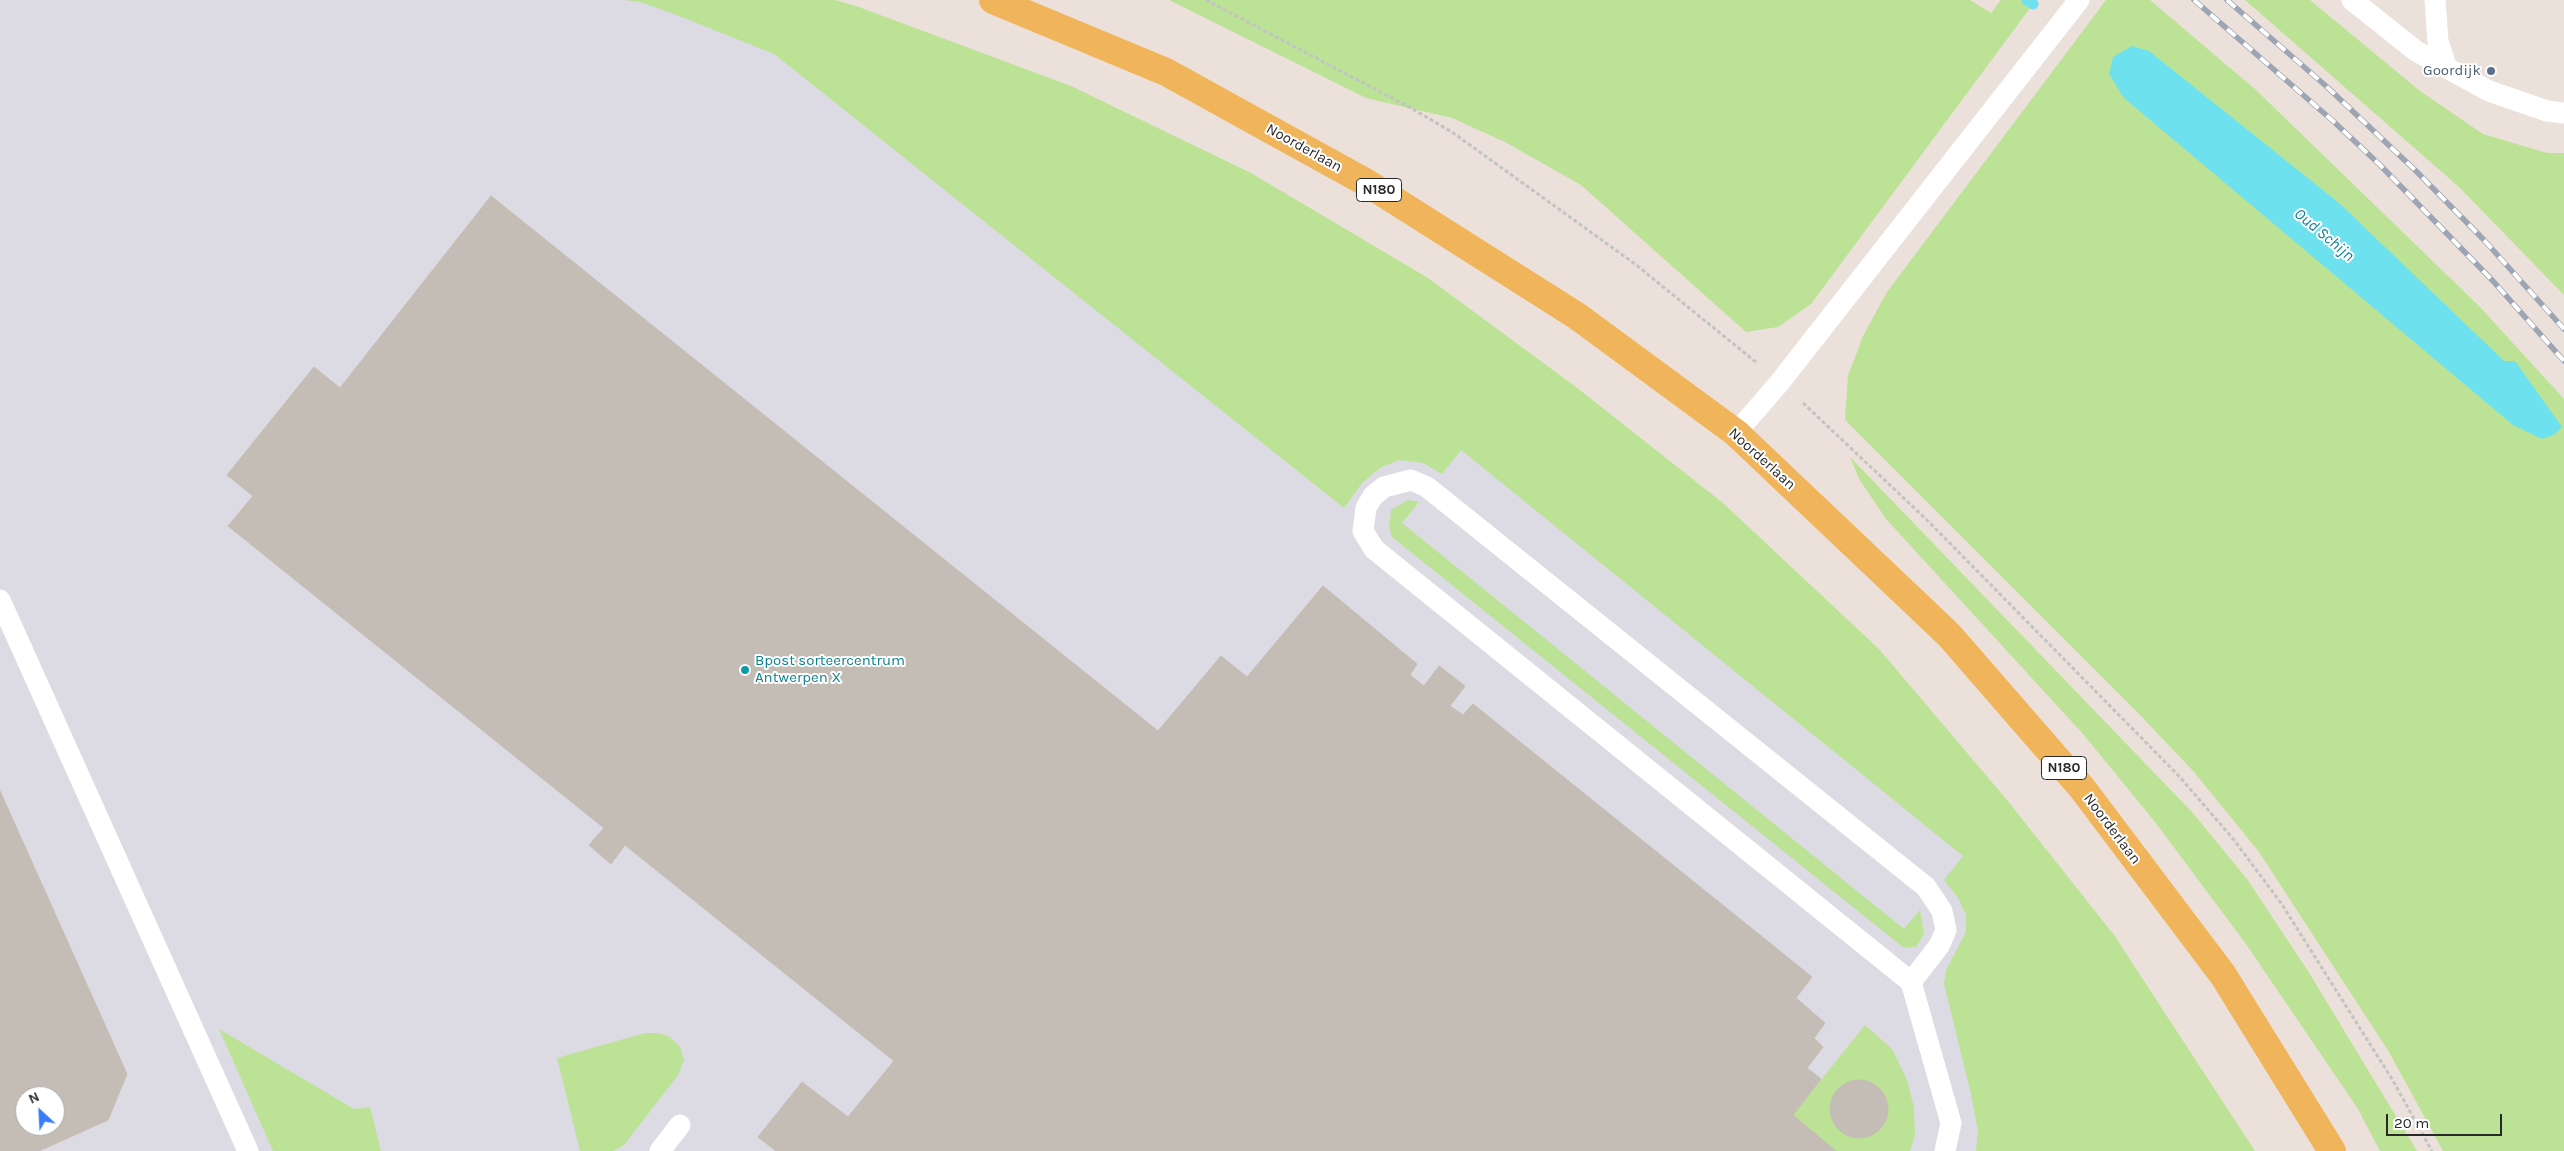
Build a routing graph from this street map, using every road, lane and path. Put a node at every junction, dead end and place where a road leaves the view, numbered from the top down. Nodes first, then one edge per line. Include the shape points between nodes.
1 (993, 0) edge
2 (2079, 0) edge
3 (2352, 0) edge
4 (2435, 0) edge
5 (2447, 68) junction
6 (2564, 113) edge
7 (1736, 434) junction
8 (0, 600) edge
9 (1911, 982) junction
10 (680, 1125) dead end
11 (248, 1151) edge
12 (660, 1151) edge
13 (1945, 1151) edge
14 (2332, 1151) edge

1 - 7 main road, Noorderlaan / N180 via 1166,72 1367,183 1577,316
2 - 7 lane
3 - 5 lane via 2416,51
4 - 5 lane via 2438,42
5 - 6 lane via 2489,91 2547,111
7 - 14 main road, Noorderlaan / N180 via 1949,636 2082,788 2223,975
8 - 11 lane
9 - 9 lane via 1939,946 1946,930 1942,911 1926,887 1427,487 1411,480 1384,487 1373,496 1366,508 1363,531 1374,549
9 - 13 lane via 1952,1123
10 - 12 lane

